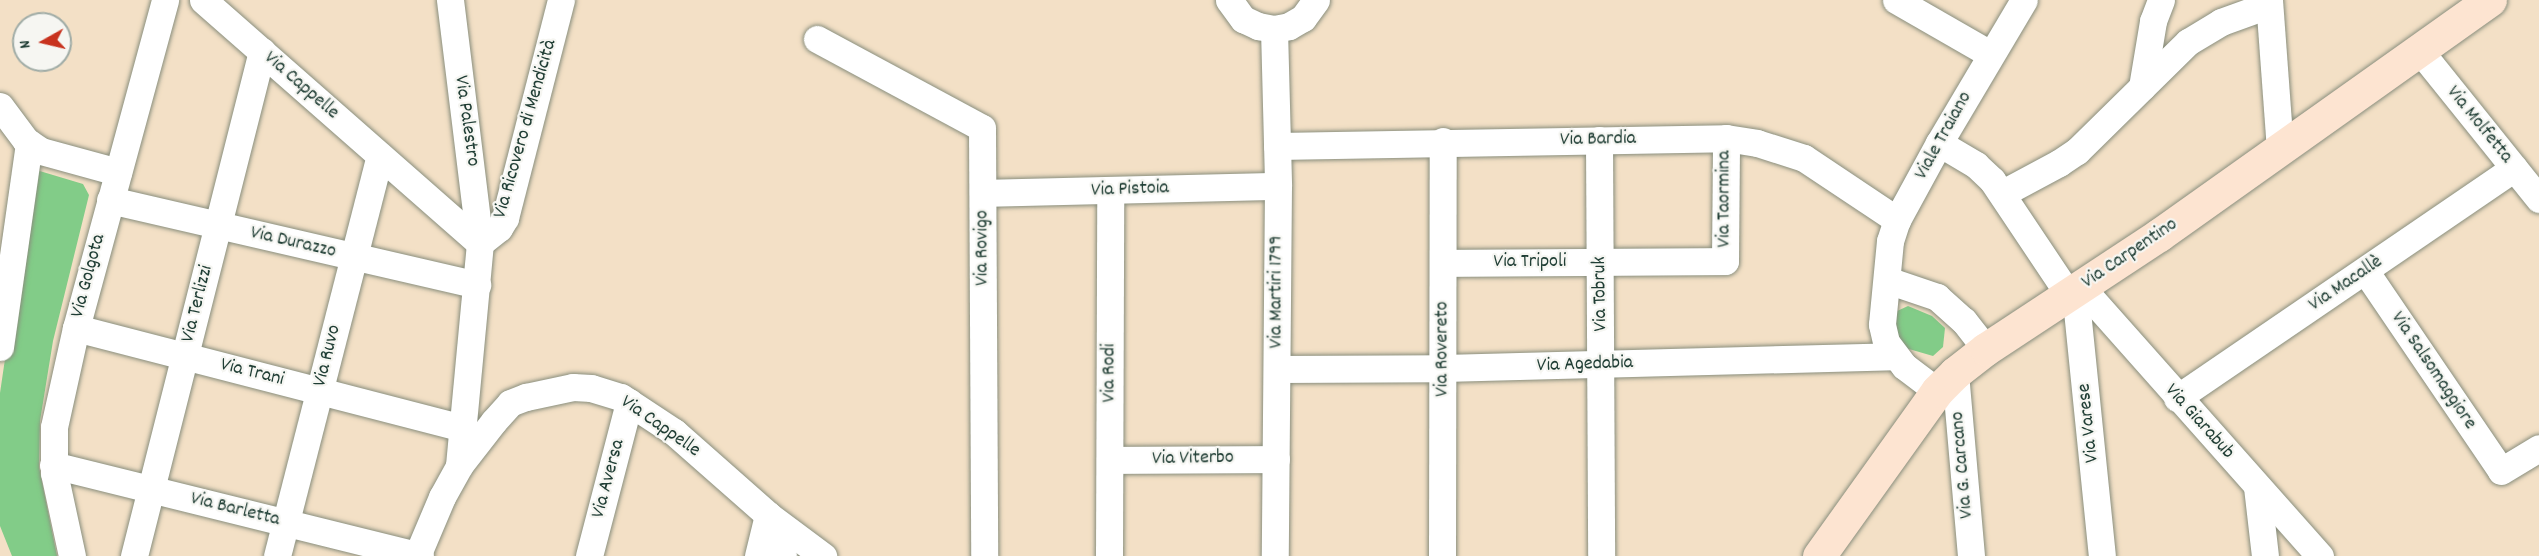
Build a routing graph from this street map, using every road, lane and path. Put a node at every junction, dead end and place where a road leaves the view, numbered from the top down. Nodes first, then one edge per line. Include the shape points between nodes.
1 (165, 0) edge
2 (203, 0) edge
3 (450, 0) edge
4 (561, 0) edge
5 (1229, 0) edge
6 (1316, 0) edge
7 (1896, 0) edge
8 (2024, 0) edge
9 (2162, 0) edge
10 (2490, 0) edge
11 (2269, 3) edge
12 (1274, 29) junction
13 (817, 39) dead end
14 (262, 51) junction
15 (2420, 51) junction
16 (1990, 54) junction
17 (2142, 87) junction
18 (0, 106) edge
19 (1726, 138) junction
20 (1599, 140) junction
21 (1443, 141) junction
22 (29, 143) junction
23 (1939, 143) junction
24 (1277, 146) junction
25 (2280, 149) junction
26 (380, 156) junction
27 (2514, 168) junction
28 (118, 172) junction
29 (1278, 186) junction
30 (1110, 191) junction
31 (983, 193) junction
32 (2003, 193) junction
33 (2539, 199) edge
34 (110, 200) junction
35 (1897, 220) junction
36 (217, 225) junction
37 (480, 243) junction
38 (353, 257) junction
39 (1725, 261) joint
40 (1600, 262) junction
41 (1443, 263) junction
42 (2366, 272) junction
43 (1887, 280) junction
44 (477, 285) junction
45 (2075, 291) junction
46 (76, 328) junction
47 (0, 347) edge
48 (1986, 349) junction
49 (184, 356) junction
50 (1894, 356) junction
51 (1602, 364) junction
52 (1443, 368) junction
53 (1276, 369) junction
54 (1946, 382) junction
55 (320, 391) junction
56 (2177, 398) junction
57 (629, 402) junction
58 (465, 446) junction
59 (2539, 448) edge
60 (1276, 459) junction
61 (1110, 460) junction
62 (53, 465) junction
63 (2257, 487) junction
64 (151, 489) junction
65 (768, 515) junction
66 (285, 522) junction
67 (72, 556) edge
68 (134, 556) edge
69 (277, 556) edge
70 (418, 556) edge
71 (589, 556) edge
72 (758, 556) edge
73 (783, 556) edge
74 (823, 556) edge
75 (984, 556) edge
76 (1109, 556) edge
77 (1275, 556) edge
78 (1442, 556) edge
79 (1601, 556) edge
80 (1819, 556) edge
81 (1971, 556) edge
82 (2102, 556) edge
83 (2265, 556) edge
84 (2320, 556) edge

1 - 28 street, Via Golgota
2 - 14 street, Via Cappelle
3 - 37 street, Via Palestro
4 - 37 street, Via Ricovero di Mendicità via 505,218
5 - 12 street via 1243,19
6 - 12 street via 1303,18
7 - 16 street
8 - 16 street, Viale Traiano
9 - 17 street via 2153,21
10 - 15 street, Via Carpentino
11 - 17 street via 2221,22 2188,42
11 - 25 street
12 - 24 street, Via Martiri 1799
13 - 31 street, Via Rovigo via 982,128
14 - 26 street, Via Cappelle
14 - 36 street, Via Terlizzi
15 - 25 street, Via Carpentino
15 - 27 street, Via Molfetta
16 - 23 street, Viale Traiano
17 - 32 street via 2077,151
18 - 22 street
19 - 20 street, Via Bardia
19 - 35 street, Via Bardia via 1804,158
19 - 39 street, Via Taormina
20 - 21 street, Via Bardia
20 - 40 street, Via Tobruk
21 - 24 street, Via Bardia
21 - 41 street, Via Rovereto
22 - 28 street via 41,151
22 - 47 street
23 - 32 street, Via Varese via 1976,165
23 - 35 street, Viale Traiano
24 - 29 street, Via Martiri 1799
25 - 45 street, Via Carpentino
26 - 37 street, Via Cappelle
26 - 38 street, Via Ruvo
27 - 33 street, Via Molfetta
27 - 42 street, Via Macallè
28 - 34 street, Via Golgota
29 - 30 street, Via Pistoia
29 - 53 street, Via Martiri 1799
30 - 31 street, Via Pistoia
30 - 61 street, Via Rodi
31 - 75 street, Via Rovigo
32 - 45 street, Via Varese
34 - 36 street, Via Durazzo
34 - 46 street, Via Golgota
35 - 43 street, Viale Traiano via 1890,242
36 - 38 street, Via Durazzo
36 - 49 street, Via Terlizzi
37 - 44 street
38 - 44 street, Via Durazzo
38 - 55 street, Via Ruvo
39 - 40 street, Via Tripoli
40 - 41 street, Via Tripoli
40 - 51 street, Via Tobruk
41 - 52 street, Via Rovereto
42 - 56 street, Via Macallè
42 - 59 street, Via Salsomaggiore via 2501,471
43 - 48 street via 1937,297 1964,321
43 - 50 street, Viale Traiano via 1882,324
44 - 58 street
45 - 48 street, Via Carpentino
45 - 56 street, Via Giarabub
45 - 82 street, Via Varese
46 - 49 street, Via Trani
46 - 62 street, Via Golgota via 54,427
48 - 54 street, Via Carpentino
49 - 55 street, Via Trani
49 - 64 street, Via Terlizzi
50 - 51 street, Via Agedabia
50 - 54 street, Viale Traiano
51 - 52 street, Via Agedabia
51 - 79 street, Via Tobruk
52 - 53 street, Via Agedabia
52 - 78 street, Via Rovereto
53 - 60 street, Via Martiri 1799
54 - 80 street, Via Carpentino
54 - 81 street, Via G. Carcano
55 - 58 street, Via Trani
55 - 66 street, Via Ruvo
56 - 63 street, Via Giarabub
57 - 58 street, Via Cappelle via 591,387 548,390 510,404
57 - 65 street, Via Cappelle via 674,432
57 - 71 street, Via Aversa
58 - 70 street
60 - 61 street, Via Viterbo
60 - 77 street, Via Martiri 1799
61 - 76 street, Via Rodi
62 - 64 street, Via Barletta
62 - 67 street, Via Golgota
63 - 83 street
63 - 84 street, Via Giarabub
64 - 66 street, Via Barletta
64 - 68 street, Via Terlizzi
65 - 72 street
65 - 73 street, Via Cappelle
65 - 74 street
66 - 69 street, Via Ruvo
66 - 70 street, Via Barletta

